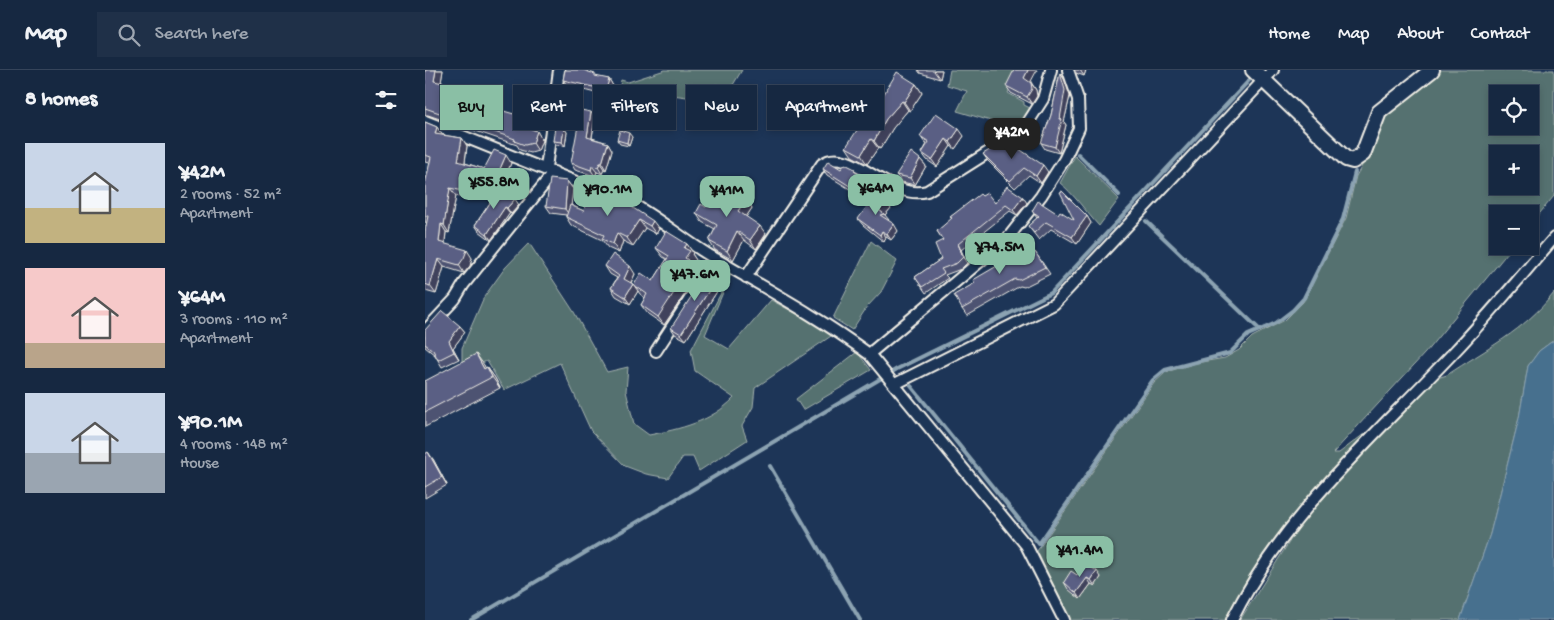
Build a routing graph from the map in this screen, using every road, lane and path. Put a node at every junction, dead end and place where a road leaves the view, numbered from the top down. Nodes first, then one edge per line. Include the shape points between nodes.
1 (559, 70) edge
2 (1051, 70) edge
3 (1068, 70) edge
4 (1432, 70) edge
5 (1262, 74) edge
6 (425, 120) edge
7 (550, 170) junction
8 (1554, 238) edge
9 (716, 259) junction
10 (746, 277) junction
11 (425, 331) edge
12 (656, 351) dead end
13 (869, 354) junction
14 (890, 379) junction
15 (1064, 620) edge
16 (1232, 620) edge

1 - 7 street
2 - 10 street via 1043,99 1027,124 1014,136 927,191 908,193 833,158 822,164
3 - 13 street via 1078,99 1079,128 1064,160 1041,196 1007,239
4 - 5 main road via 1379,112 1363,154 1353,161 1346,159
5 - 14 street via 1054,304
6 - 7 street
7 - 9 street via 636,206
7 - 11 street via 455,299
8 - 16 street via 1455,351 1309,504 1267,560
9 - 10 street
9 - 12 street
10 - 13 street via 844,335
13 - 14 street
14 - 15 street via 1026,545

